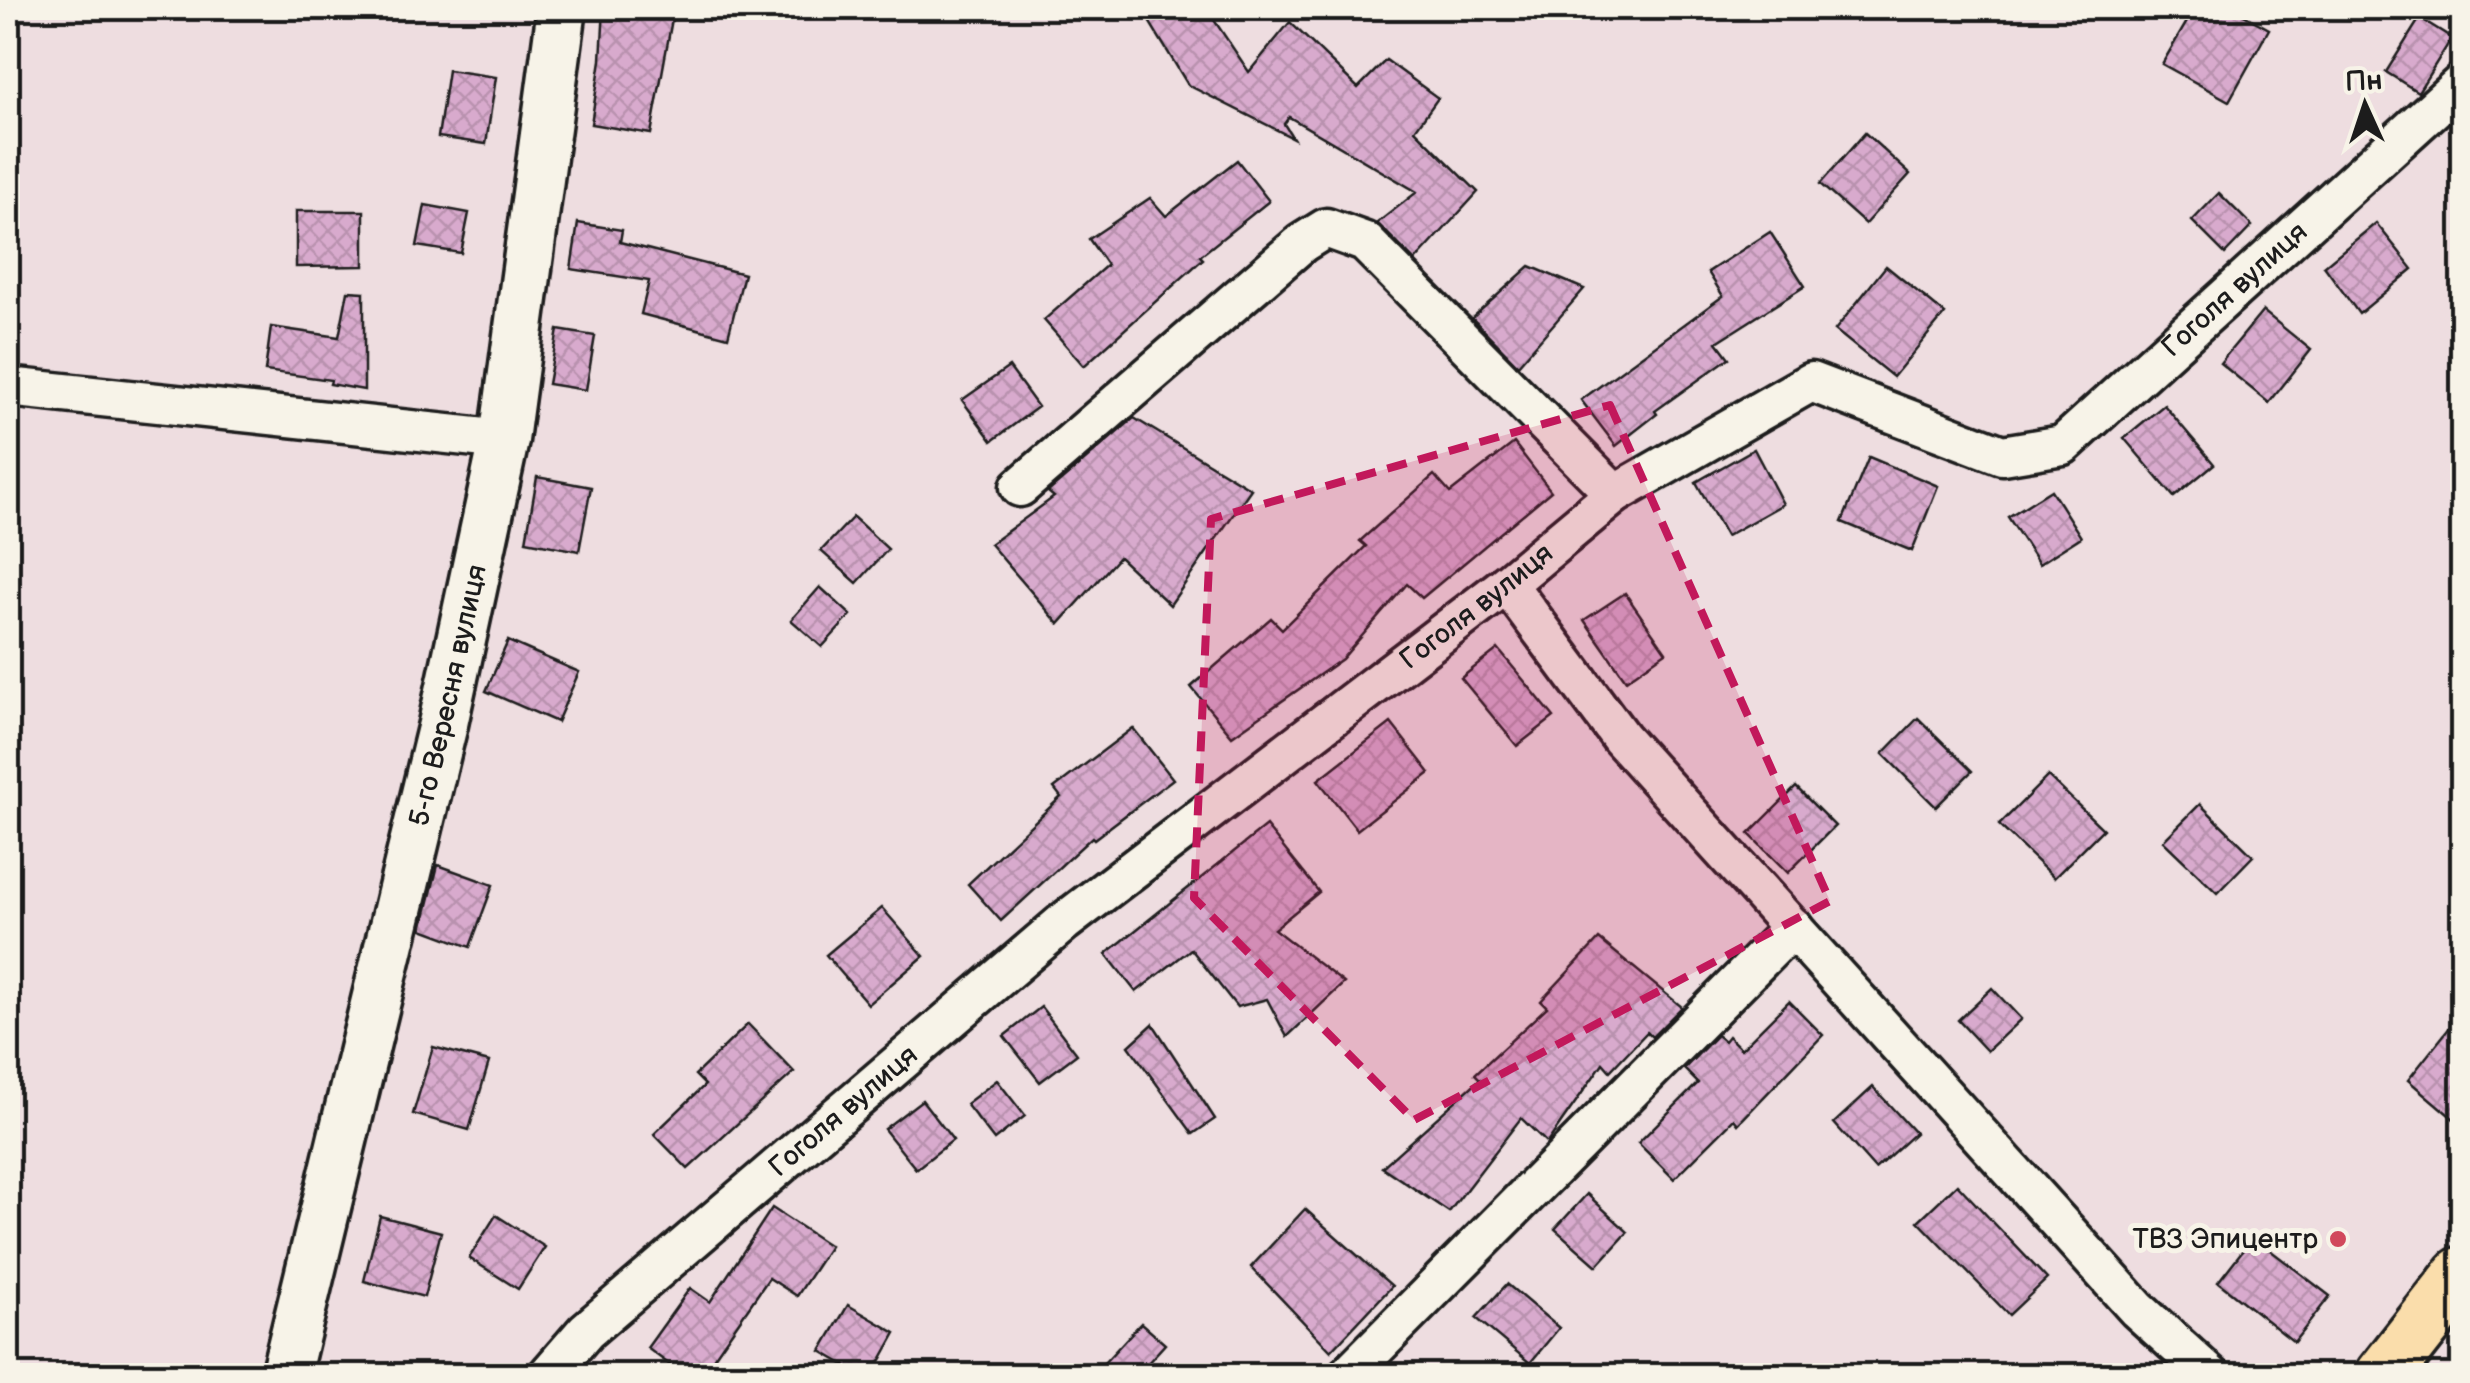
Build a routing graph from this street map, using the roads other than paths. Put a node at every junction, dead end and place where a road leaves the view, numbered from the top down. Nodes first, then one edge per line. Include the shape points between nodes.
1 (562, 8) edge
2 (2462, 83) edge
3 (8, 386) edge
4 (504, 440) junction
5 (1020, 486) dead end
6 (1615, 494) junction
7 (1507, 584) junction
8 (1793, 927) junction
9 (2462, 1276) edge
10 (285, 1376) edge
11 (547, 1376) edge
12 (1347, 1376) edge
13 (2211, 1376) edge
14 (2383, 1376) edge

1 - 4 street, 5-го Вересня вулиця
2 - 6 street, Гоголя вулиця via 2064,445 2002,455 1811,382
3 - 4 street
4 - 10 street, 5-го Вересня вулиця via 443,724
5 - 6 street via 1326,228 1365,242
6 - 7 street, Гоголя вулиця
7 - 8 street via 1621,738
7 - 11 street, Гоголя вулиця via 1064,922 586,1331
8 - 12 street
8 - 13 street via 2137,1308
9 - 14 highway

